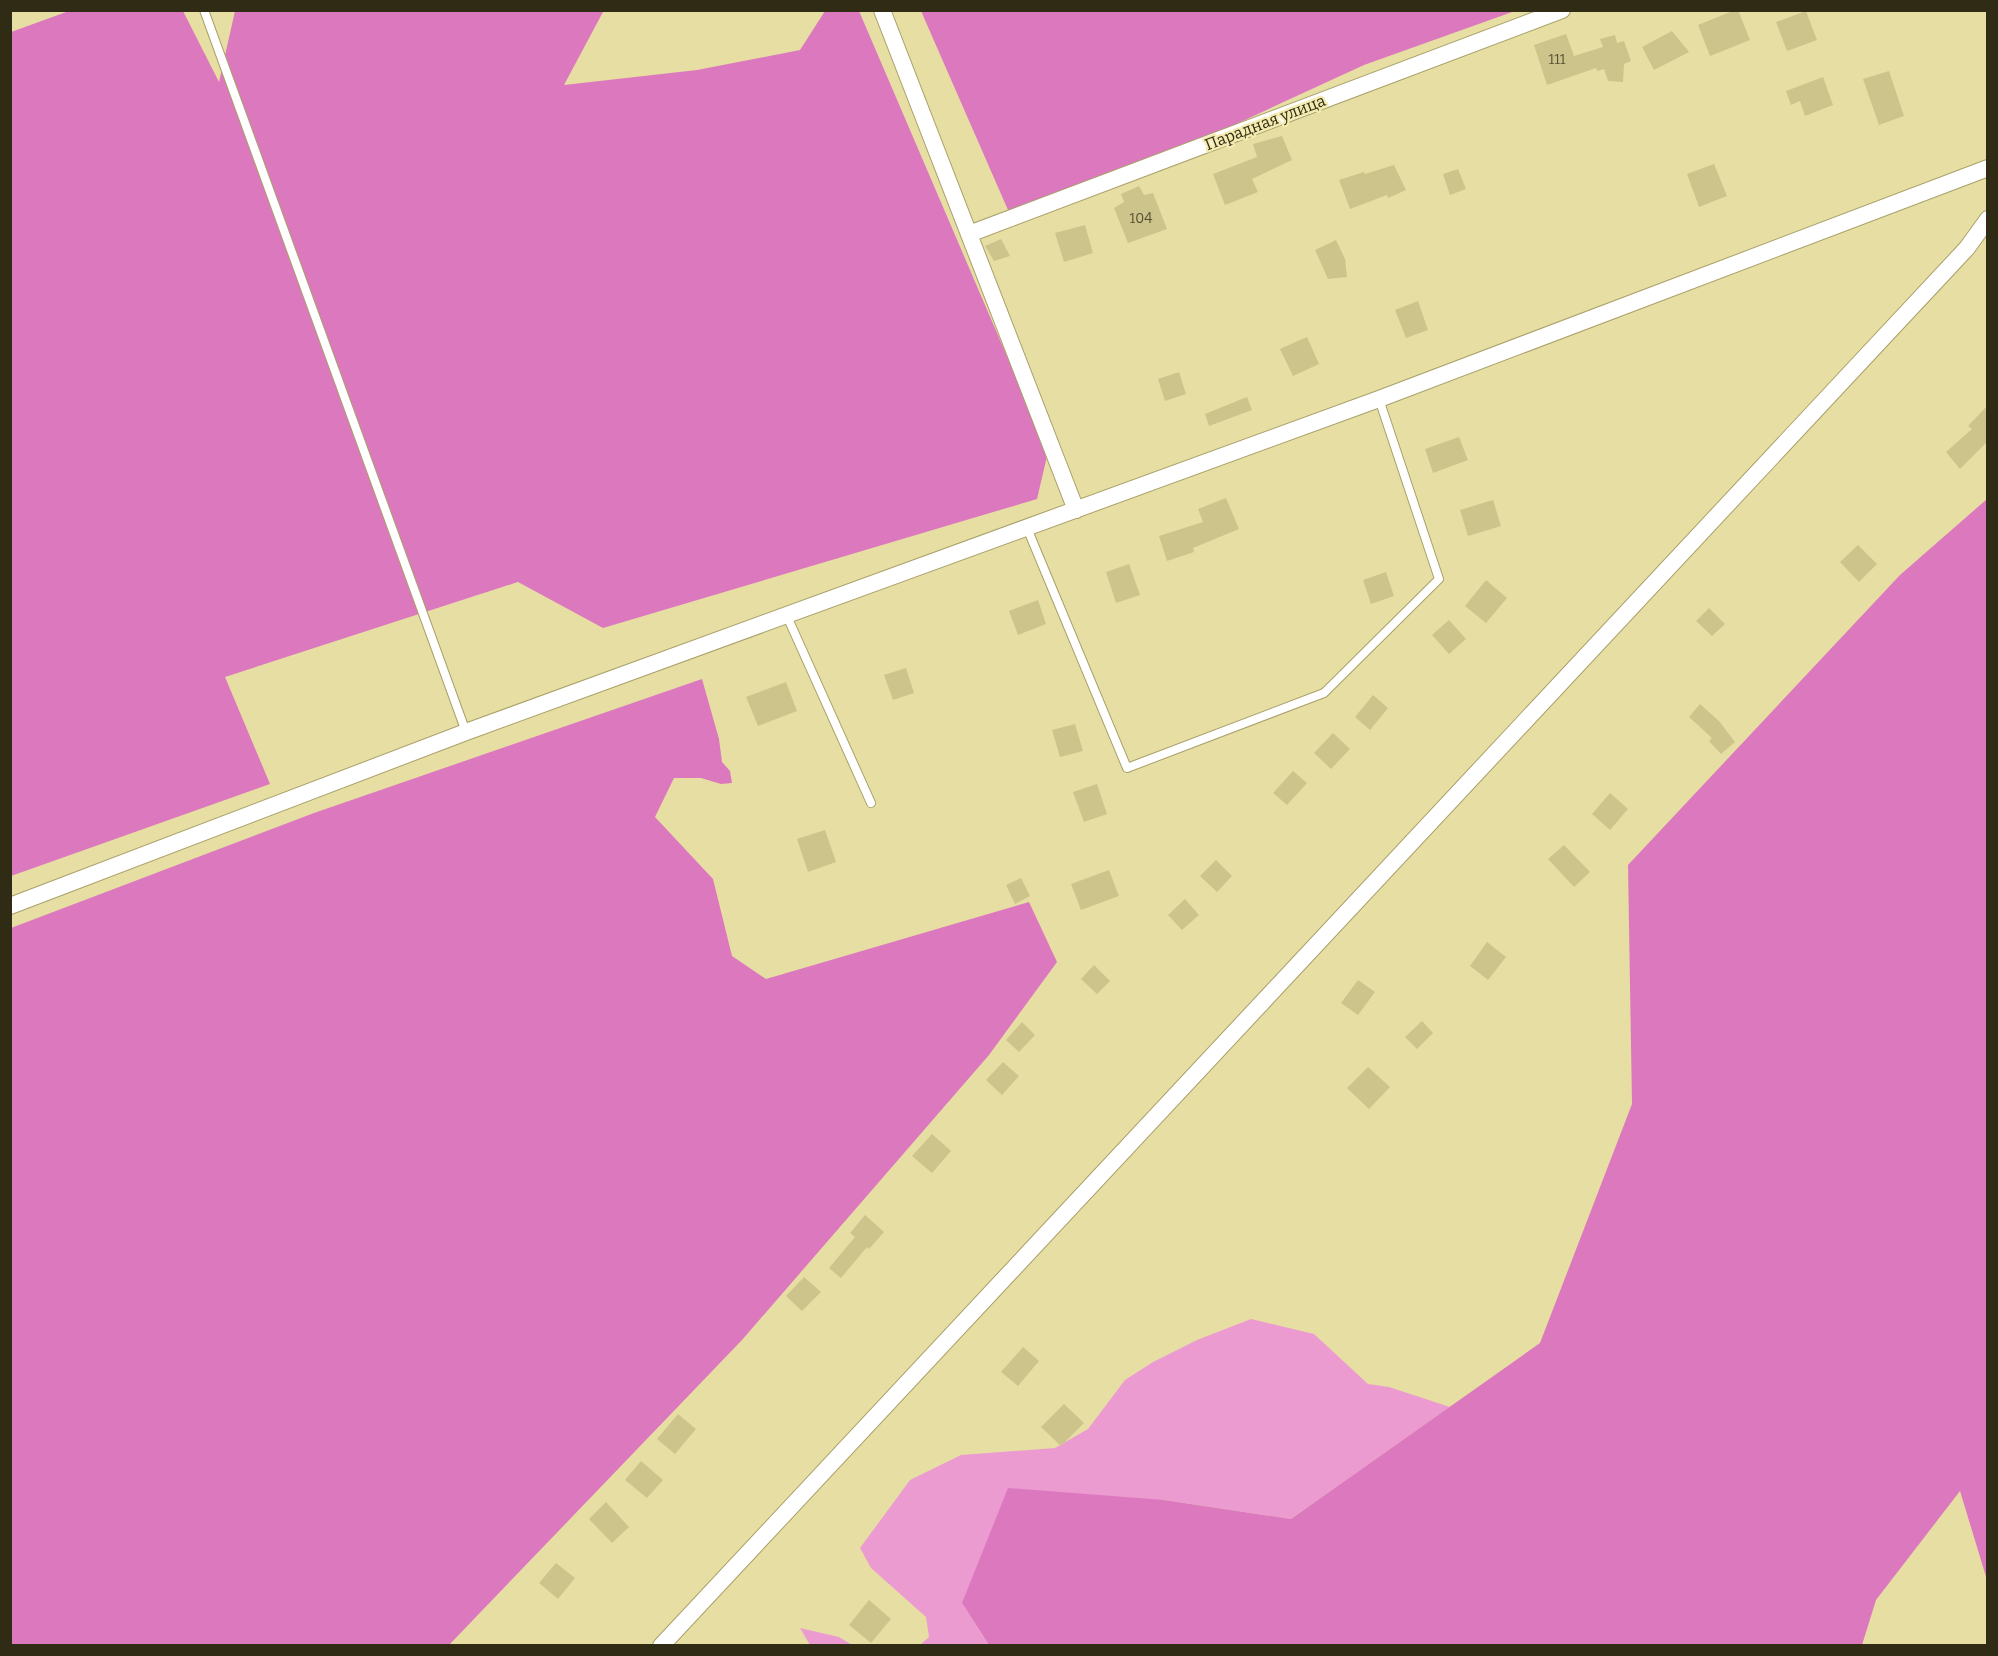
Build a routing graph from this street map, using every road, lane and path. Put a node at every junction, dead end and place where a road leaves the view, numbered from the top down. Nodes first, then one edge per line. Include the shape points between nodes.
1 (204, 10) edge
2 (882, 10) edge
3 (1562, 10) edge
4 (1988, 168) edge
5 (1988, 219) edge
6 (969, 234) junction
7 (1379, 399) junction
8 (1076, 510) junction
9 (1027, 528) junction
10 (786, 614) junction
11 (466, 732) junction
12 (871, 803) dead end
13 (10, 906) edge
14 (661, 1646) edge

1 - 11 lane
2 - 6 street
3 - 6 street, Парадная улица
4 - 7 street
5 - 14 street via 1967,248
6 - 8 street
7 - 8 street
7 - 9 lane via 1439,579 1324,693 1127,768
8 - 9 street
9 - 10 street
10 - 11 street
10 - 12 lane
11 - 13 street

